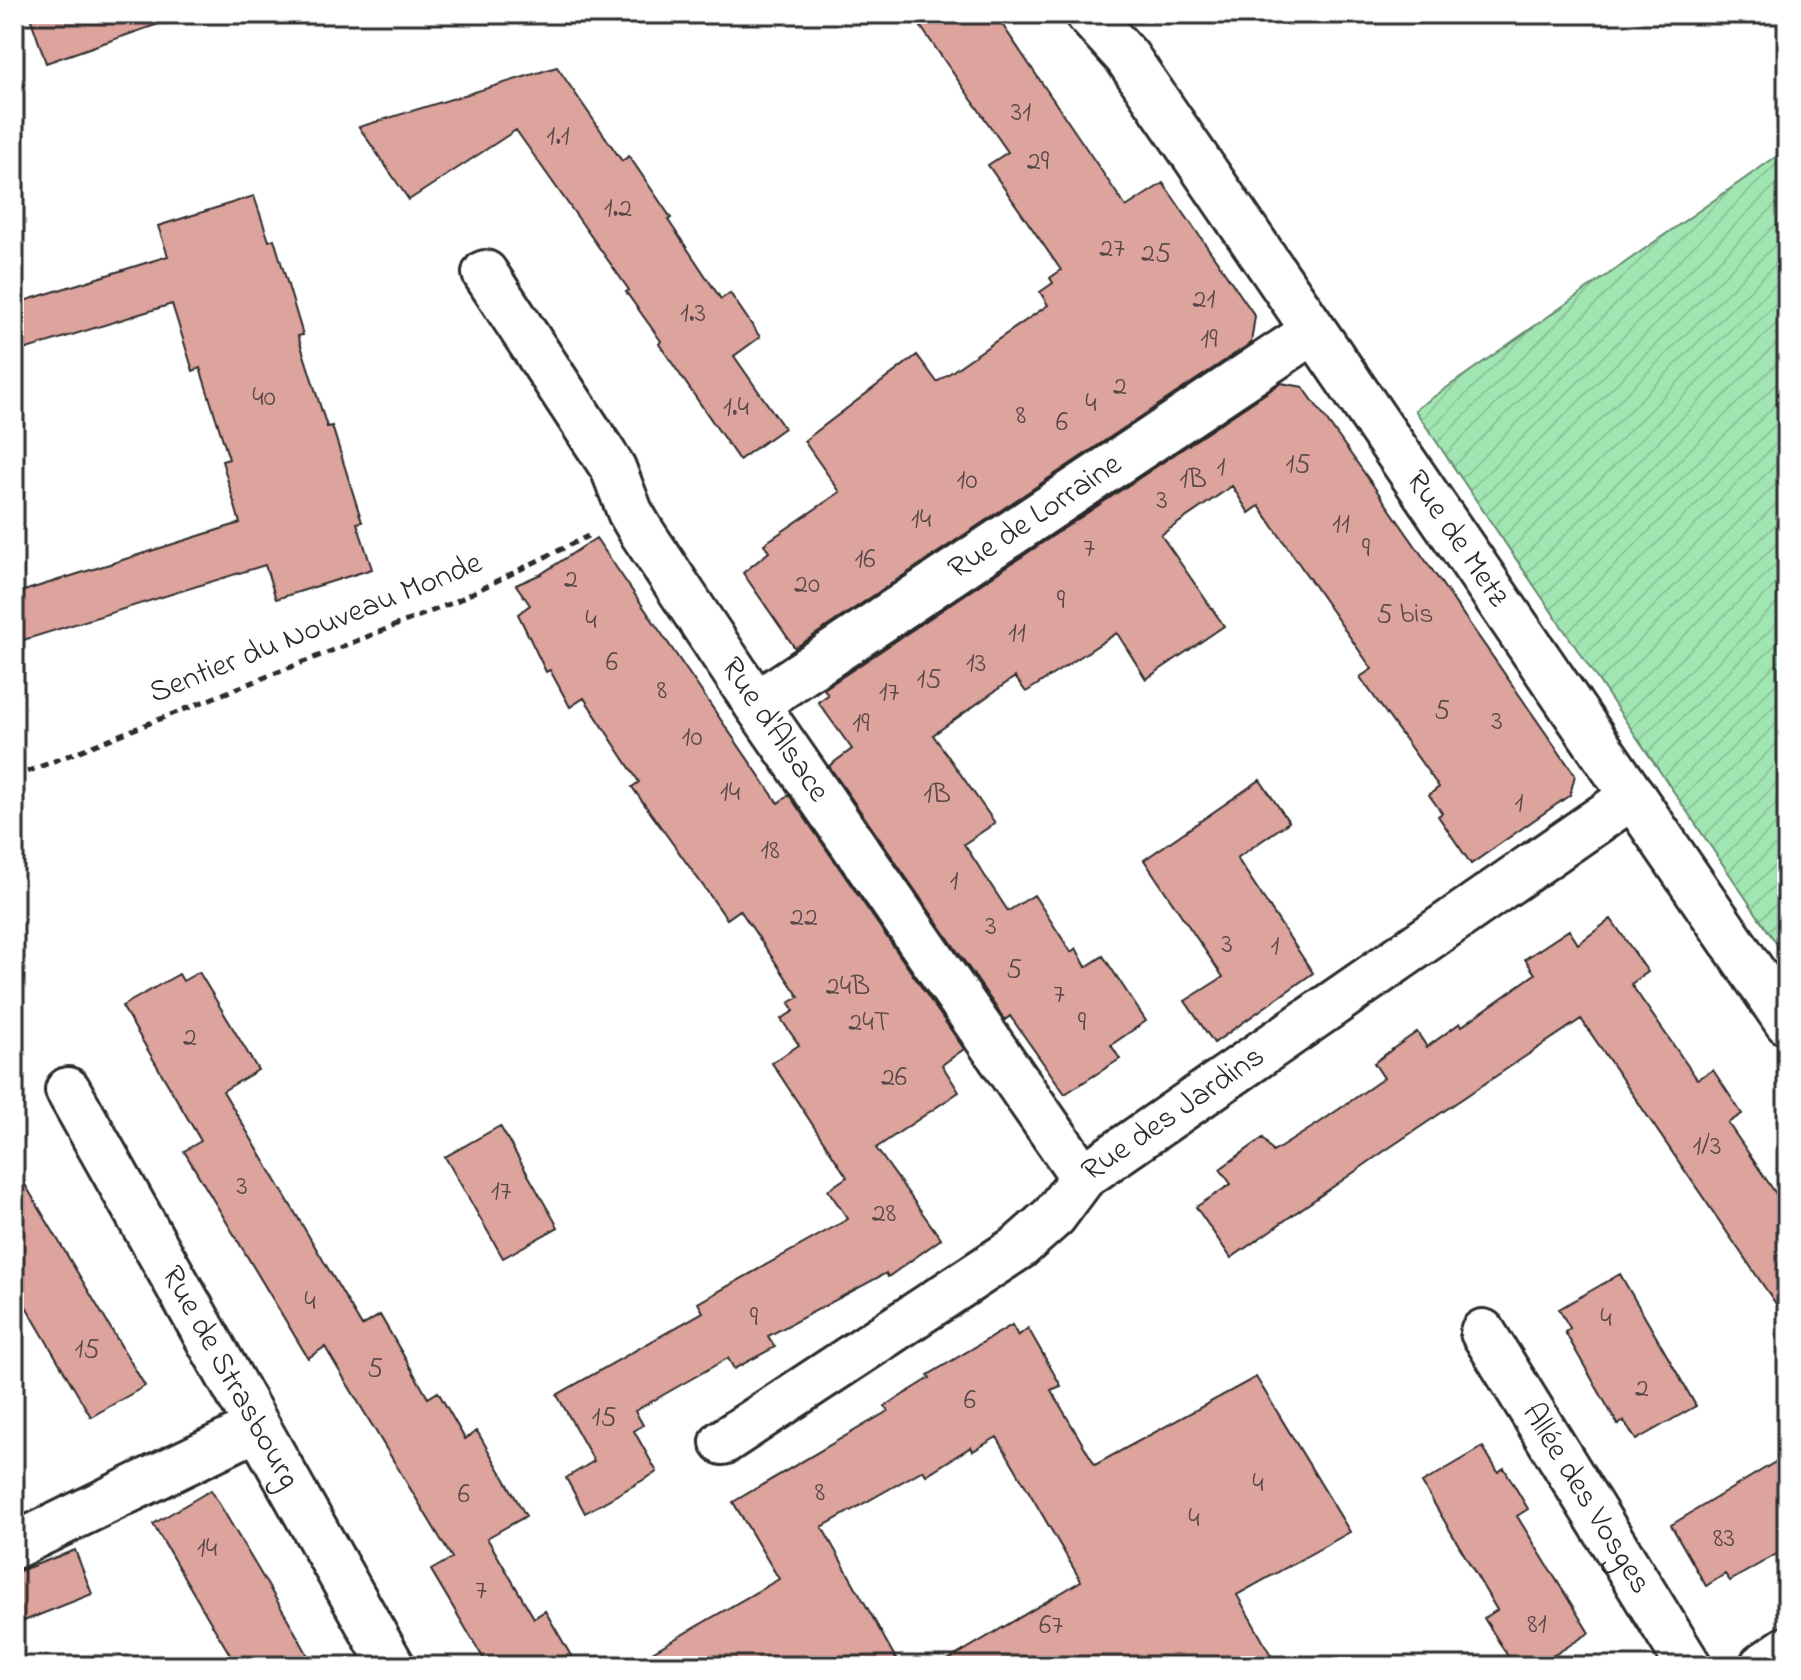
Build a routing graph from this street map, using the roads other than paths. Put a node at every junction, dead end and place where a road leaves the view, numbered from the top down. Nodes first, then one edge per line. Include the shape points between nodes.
1 (1088, 14) edge
2 (1106, 14) edge
3 (1127, 57) junction
4 (485, 273) dead end
5 (1314, 331) junction
6 (756, 704) junction
7 (1633, 796) junction
8 (1787, 1022) edge
9 (68, 1090) dead end
10 (1083, 1177) junction
11 (1483, 1332) dead end
12 (257, 1428) junction
13 (723, 1442) dead end
14 (14, 1546) edge
15 (1787, 1649) edge
16 (392, 1666) edge
17 (1689, 1666) edge
18 (1762, 1666) edge

1 - 3 street, Rue de Metz
2 - 3 street, Rue de Metz
3 - 5 street, Rue de Metz
4 - 6 street, Rue d'Alsace via 613,468 630,512
5 - 6 street, Rue de Lorraine
5 - 7 street, Rue de Metz
6 - 10 street, Rue d'Alsace
7 - 8 street, Rue de Metz
7 - 10 street, Rue des Jardins
9 - 12 street, Rue de Strasbourg
10 - 13 street, Rue des Jardins via 1054,1216 1019,1247
11 - 17 street, Allée des Vosges
12 - 14 street
12 - 16 street, Rue de Strasbourg
15 - 18 street

